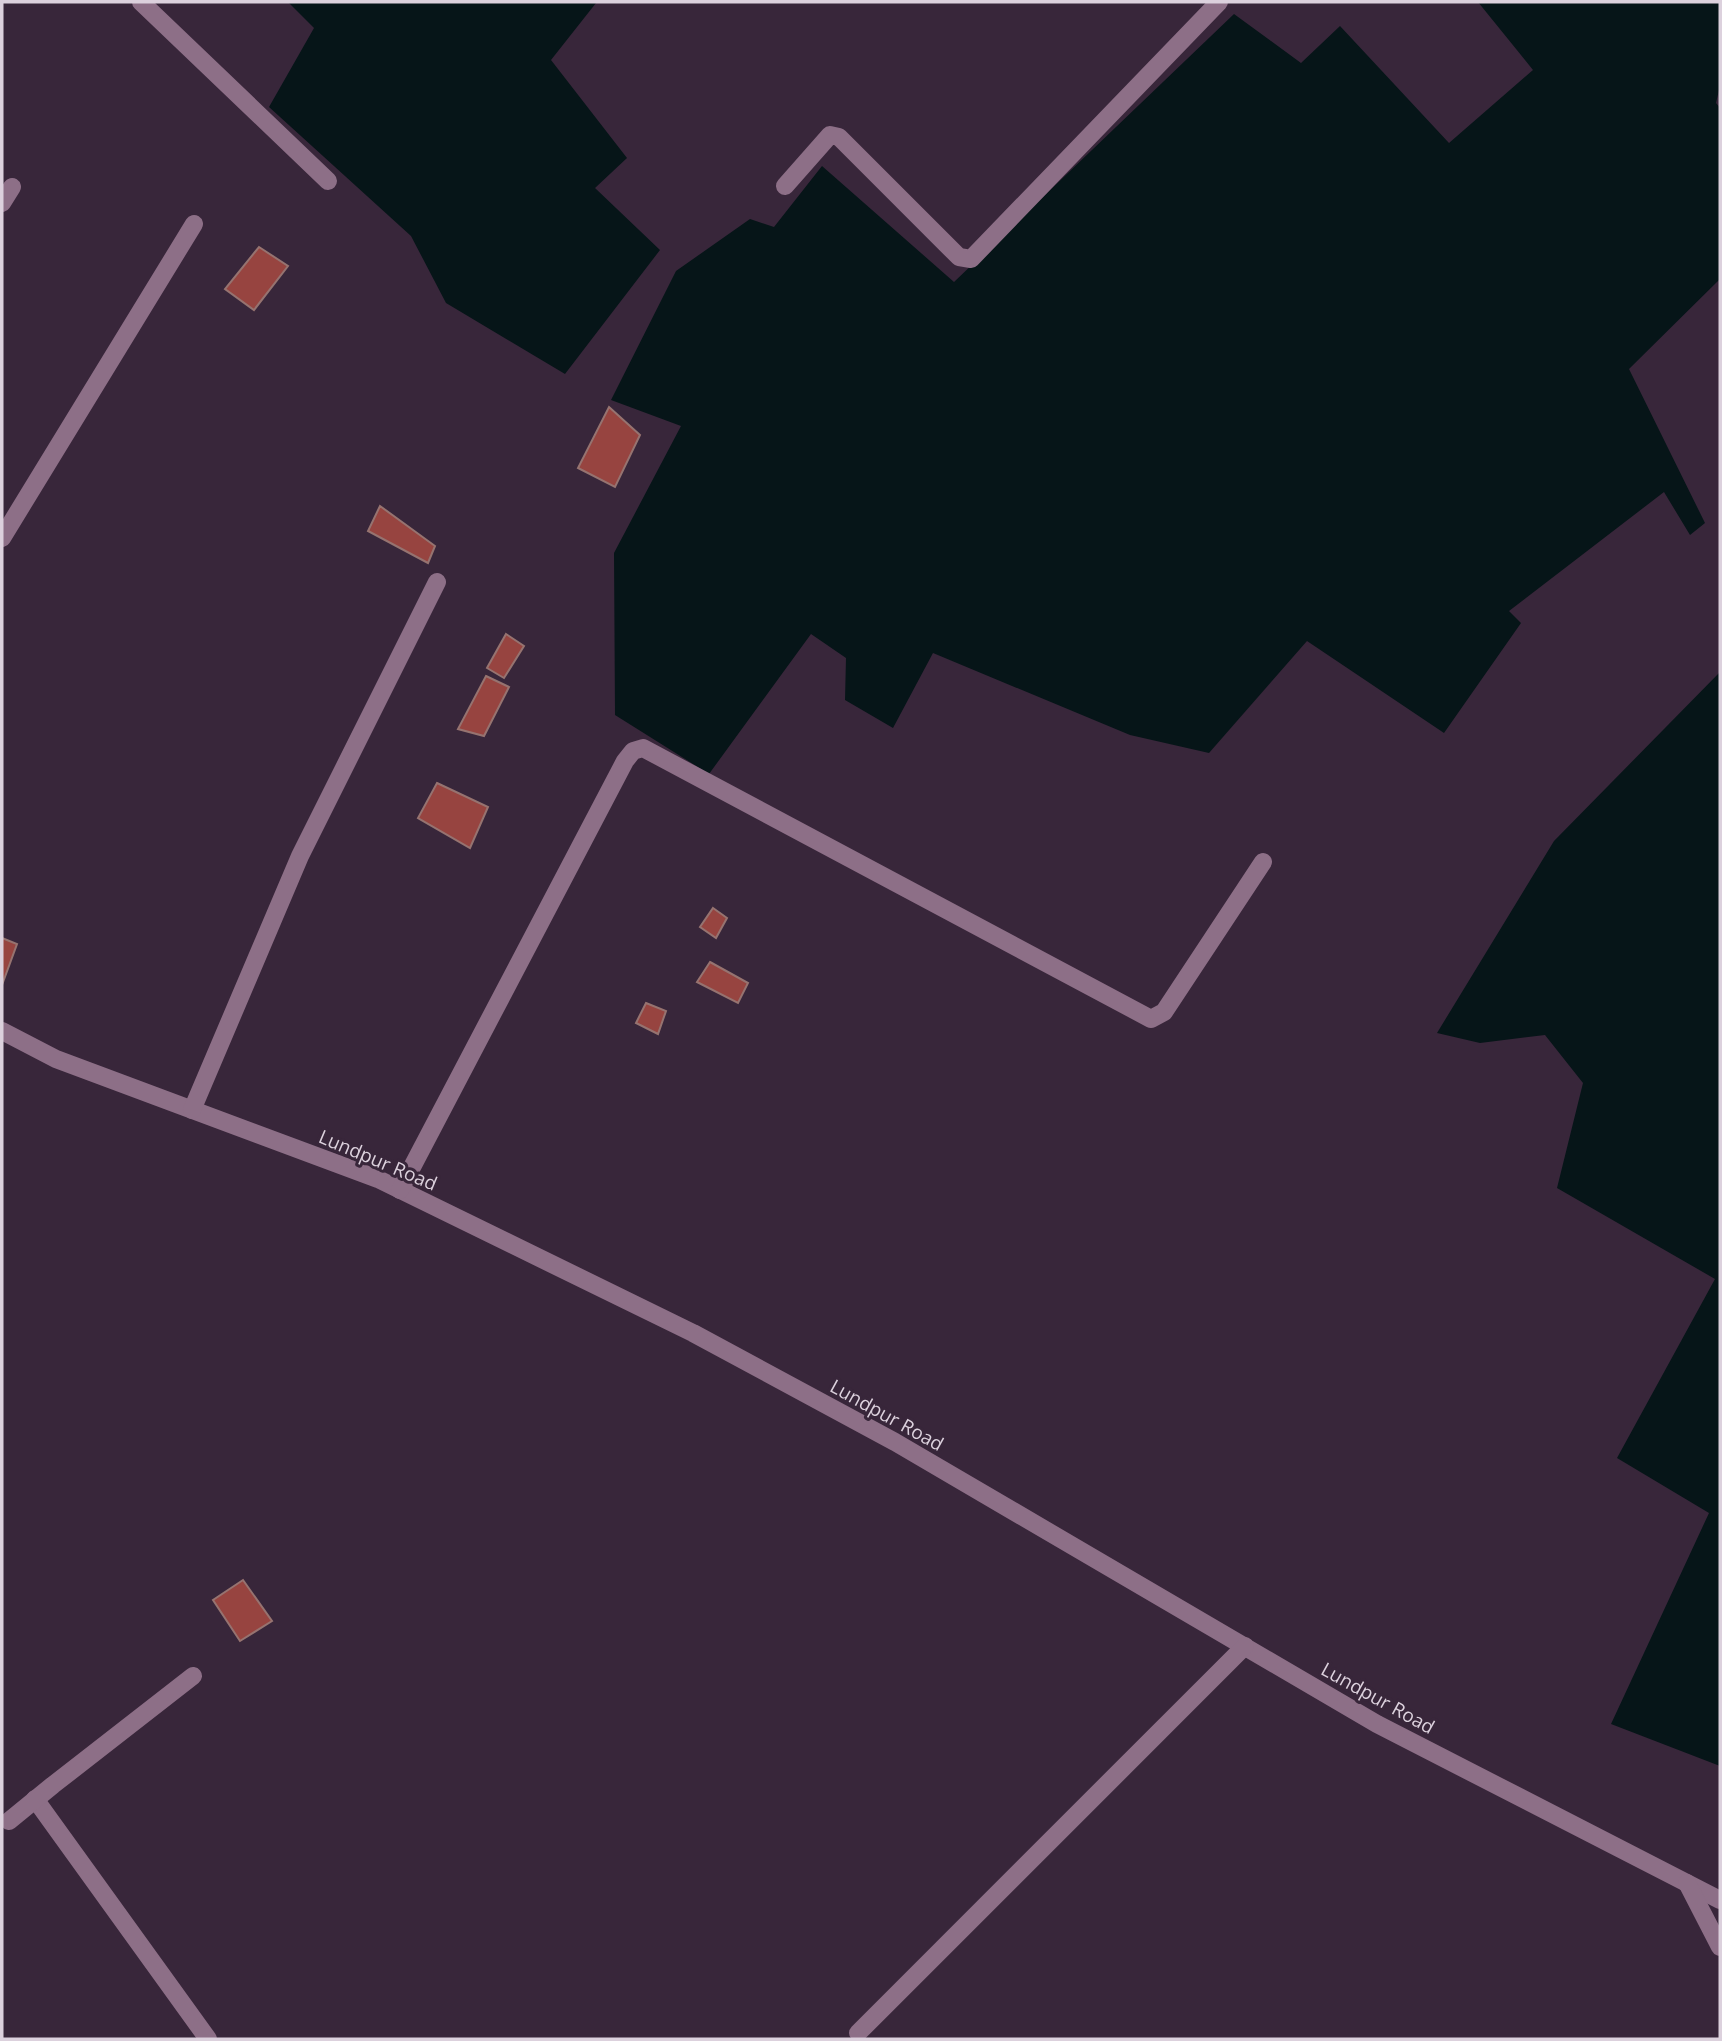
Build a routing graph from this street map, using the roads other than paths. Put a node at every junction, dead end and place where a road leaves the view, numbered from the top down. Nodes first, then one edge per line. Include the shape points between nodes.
1 (141, 2) edge
2 (1219, 2) edge
3 (328, 181) dead end
4 (786, 186) dead end
5 (12, 187) dead end
6 (2, 203) edge
7 (194, 224) dead end
8 (2, 538) edge
9 (437, 582) dead end
10 (1263, 862) dead end
11 (2, 1031) edge
12 (192, 1110) junction
13 (400, 1190) junction
14 (1245, 1646) junction
15 (193, 1676) dead end
16 (35, 1799) junction
17 (9, 1821) dead end
18 (1687, 1883) junction
19 (1720, 1900) edge
20 (1720, 1947) edge
21 (858, 2033) dead end
22 (208, 2039) edge

1 - 3 street
2 - 4 street via 971,259 959,257 839,137 830,135
5 - 6 street
7 - 8 street
9 - 12 street via 300,856
10 - 13 street via 1164,1012 1151,1019 643,748 633,751
11 - 12 street, Lundpur Road via 56,1059
12 - 13 street, Lundpur Road
13 - 14 street, Lundpur Road via 693,1333 883,1435
14 - 18 street, Lundpur Road via 1377,1724
14 - 21 street
15 - 16 street
16 - 17 street
16 - 22 street
18 - 19 street, Lundpur Road
18 - 20 street

